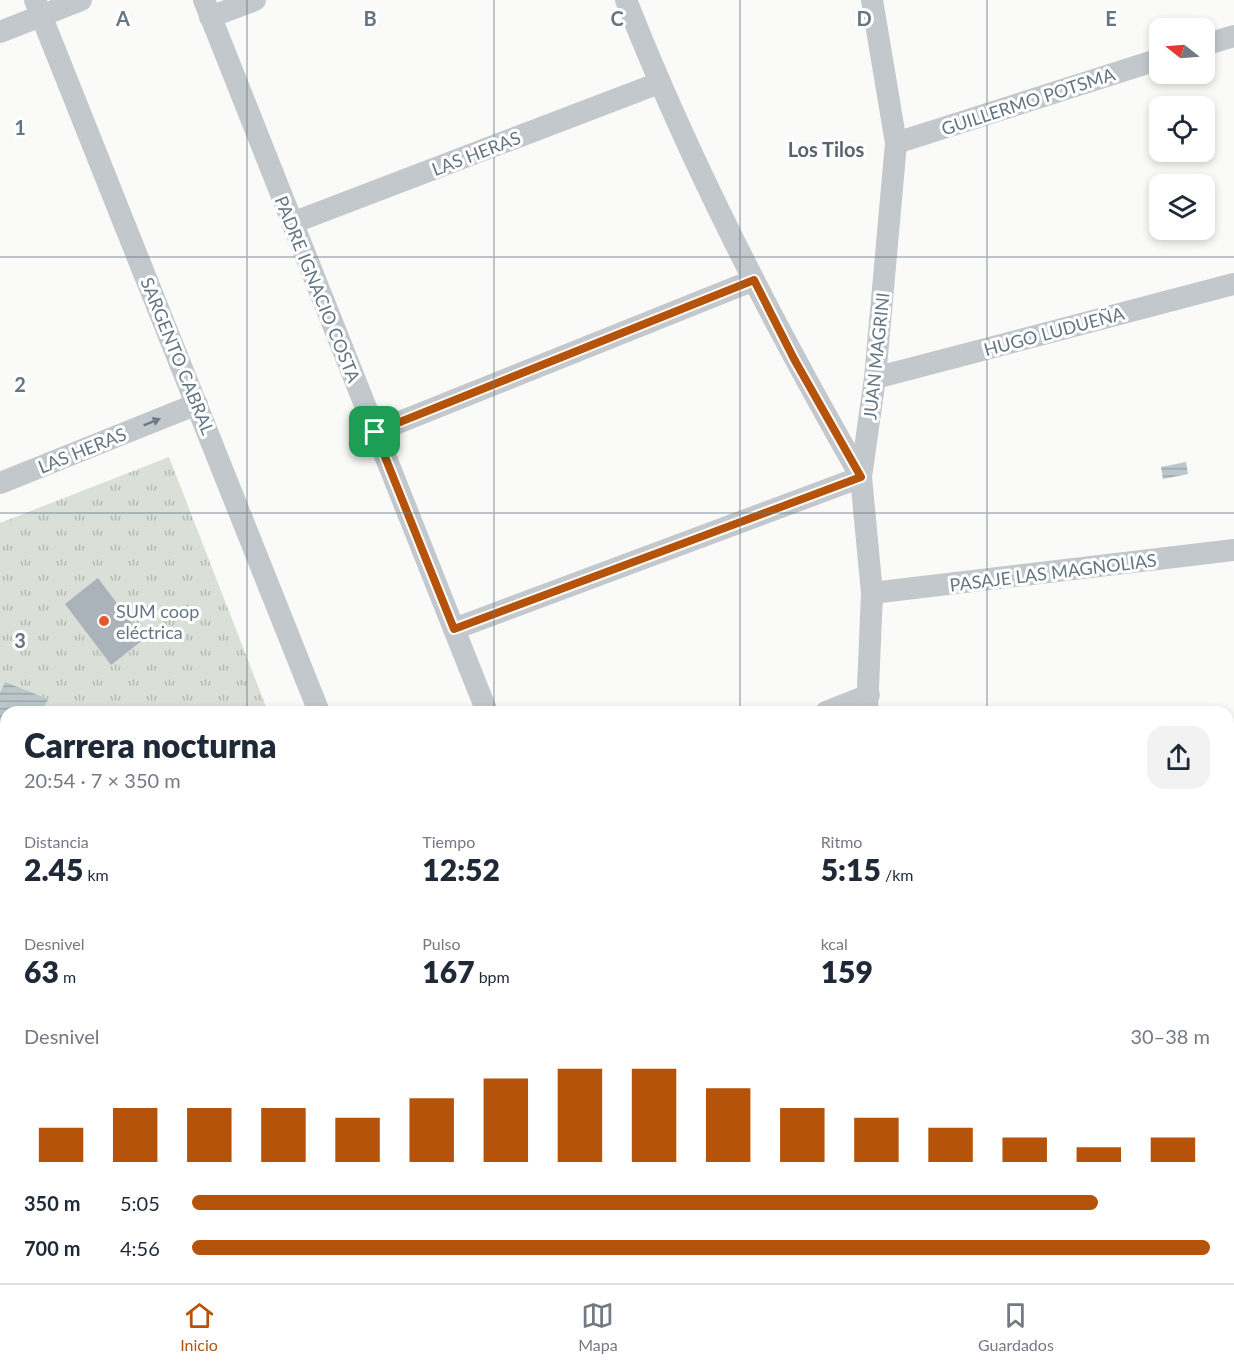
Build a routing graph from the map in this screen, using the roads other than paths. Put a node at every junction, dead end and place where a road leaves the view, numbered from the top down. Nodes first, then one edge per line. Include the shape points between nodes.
1 (81, 0) edge
2 (255, 0) edge
3 (626, 0) edge
4 (872, 0) edge
5 (38, 8) edge
6 (207, 8) edge
7 (0, 32) edge
8 (1234, 36) edge
9 (1215, 42) edge
10 (1149, 62) edge
11 (659, 83) junction
12 (896, 143) junction
13 (292, 223) junction
14 (754, 280) junction
15 (1234, 284) edge
16 (875, 378) junction
17 (197, 404) junction
18 (375, 432) junction
19 (861, 477) junction
20 (0, 483) edge
21 (1234, 550) edge
22 (872, 593) junction
23 (454, 629) junction
24 (868, 704) edge
25 (317, 706) edge
26 (485, 706) edge

1 - 5 street
2 - 6 street
3 - 11 street
4 - 12 street, JUAN MAGRINI
5 - 7 street
5 - 17 street, SARGENTO CABRAL
6 - 13 street, PADRE IGNACIO COSTA
8 - 9 street
10 - 12 street, GUILLERMO POTSMA
11 - 13 street, LAS HERAS
11 - 14 street
12 - 16 street, JUAN MAGRINI
13 - 18 street, PADRE IGNACIO COSTA
14 - 18 street
14 - 19 street
15 - 16 street, HUGO LUDUEÑA
16 - 19 street, JUAN MAGRINI
20 -> 17 street, LAS HERAS
17 - 25 street, SARGENTO CABRAL
18 - 23 street, PADRE IGNACIO COSTA
19 - 22 street, JUAN MAGRINI
19 - 23 street
21 - 22 street, PASAJE LAS MAGNOLIAS
22 - 24 street, JUAN MAGRINI
23 - 26 street, PADRE IGNACIO COSTA

